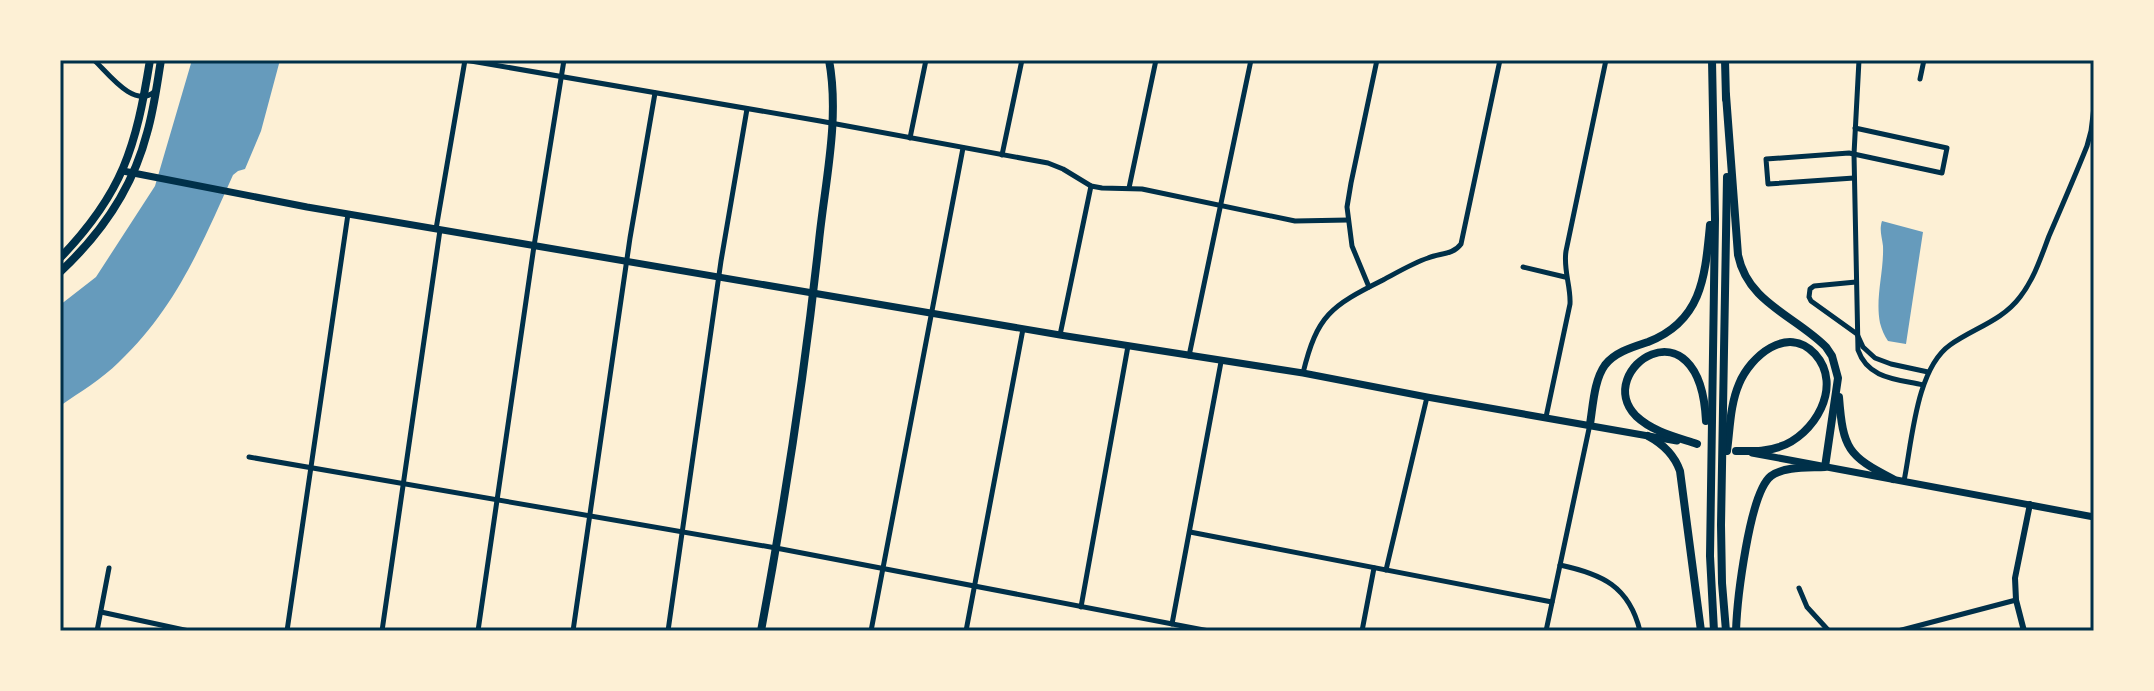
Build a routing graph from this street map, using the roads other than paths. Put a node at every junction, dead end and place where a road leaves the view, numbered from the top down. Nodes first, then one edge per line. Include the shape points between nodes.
1 (94, 60) edge
2 (150, 60) edge
3 (161, 60) edge
4 (465, 60) edge
5 (564, 60) edge
6 (829, 60) edge
7 (926, 60) edge
8 (1022, 60) edge
9 (1156, 60) edge
10 (1251, 60) edge
11 (1377, 60) edge
12 (1500, 60) edge
13 (1606, 60) edge
14 (1712, 60) edge
15 (1725, 60) edge
16 (1859, 60) edge
17 (1924, 60) edge
18 (562, 77) junction
19 (1920, 79) dead end
20 (156, 89) junction
21 (655, 93) junction
22 (1726, 95) junction
23 (144, 97) junction
24 (2094, 107) edge
25 (747, 109) junction
26 (831, 124) junction
27 (1855, 128) junction
28 (910, 138) junction
29 (963, 148) junction
30 (1854, 154) junction
31 (1002, 155) junction
32 (123, 171) junction
33 (1714, 173) junction
34 (136, 175) junction
35 (1854, 178) junction
36 (1091, 186) junction
37 (1129, 188) junction
38 (1221, 206) junction
39 (348, 214) junction
40 (1348, 220) junction
41 (438, 230) junction
42 (534, 246) junction
43 (60, 258) edge
44 (627, 262) junction
45 (1523, 267) dead end
46 (60, 272) edge
47 (1566, 277) junction
48 (719, 278) junction
49 (1856, 282) junction
50 (1369, 287) junction
51 (813, 293) junction
52 (932, 312) junction
53 (1023, 329) junction
54 (1857, 334) junction
55 (1060, 335) junction
56 (1128, 346) junction
57 (1189, 357) junction
58 (1221, 362) junction
59 (1928, 372) junction
60 (1303, 373) junction
61 (1838, 378) junction
62 (1923, 385) junction
63 (1427, 397) junction
64 (1546, 417) junction
65 (1590, 424) junction
66 (1648, 436) junction
67 (1697, 444) junction
68 (1736, 451) junction
69 (249, 457) dead end
70 (1825, 467) junction
71 (311, 468) junction
72 (1893, 479) junction
73 (1904, 481) junction
74 (404, 484) junction
75 (1722, 495) junction
76 (1710, 496) junction
77 (497, 500) junction
78 (2030, 504) junction
79 (590, 516) junction
80 (2094, 517) edge
81 (682, 532) junction
82 (1190, 532) junction
83 (776, 548) junction
84 (1560, 565) junction
85 (109, 568) dead end
86 (1374, 568) junction
87 (883, 569) junction
88 (1386, 570) junction
89 (974, 586) junction
90 (1799, 588) dead end
91 (2016, 600) junction
92 (1552, 602) junction
93 (1081, 607) junction
94 (101, 612) junction
95 (1172, 624) junction
96 (1918, 629) edge
97 (97, 631) edge
98 (189, 631) edge
99 (287, 631) edge
100 (382, 631) edge
101 (478, 631) edge
102 (573, 631) edge
103 (668, 631) edge
104 (761, 631) edge
105 (871, 631) edge
106 (966, 631) edge
107 (1209, 631) edge
108 (1362, 631) edge
109 (1546, 631) edge
110 (1640, 631) edge
111 (1701, 631) edge
112 (1714, 631) edge
113 (1726, 631) edge
114 (1736, 631) edge
115 (1829, 631) edge
116 (1898, 631) edge
117 (2024, 631) edge

1 - 23 street via 128,92
2 - 23 main road
3 - 20 main road
4 - 18 street
4 - 41 street
5 - 18 street
6 - 26 main road
7 - 28 street
8 - 31 street
9 - 37 street
10 - 38 street
11 - 40 street
12 - 50 street via 1461,244
13 - 47 street via 1566,251
14 - 33 main road
15 - 22 main road
16 - 27 street
17 - 19 street
18 - 21 street
18 - 42 street
20 - 23 street
20 - 34 main road
21 - 25 street
21 - 44 street
22 - 61 main road via 1743,275 1764,299 1826,347
22 - 75 main road
23 - 32 main road
24 - 59 street via 2087,146 2029,285 2007,311 1952,344
25 - 26 street
25 - 48 street
26 - 28 street
26 - 51 main road
27 - 30 street
27 - 30 street via 1947,148 1942,173
28 - 29 street
29 - 31 street
29 - 52 street
30 - 35 street
30 - 35 street via 1766,159 1768,184
31 - 36 street via 1056,165
32 - 34 main road
32 - 43 main road via 98,214
33 - 65 main road via 1706,265 1696,299 1674,328 1607,362
33 - 76 main road
34 - 39 main road
34 - 46 main road via 106,221
35 - 49 street
36 - 37 street
36 - 55 street
37 - 38 street
38 - 40 street via 1295,221
38 - 57 street
39 - 41 main road
39 - 71 street
40 - 50 street
41 - 42 main road
41 - 74 street
42 - 44 main road
42 - 77 street
44 - 48 main road
44 - 79 street
45 - 47 street
47 - 64 street via 1570,304
48 - 51 main road
48 - 81 street
49 - 54 street
49 - 54 street via 1814,286 1808,293 1811,301
50 - 60 street via 1337,305 1321,323
51 - 52 main road
51 - 83 main road
52 - 53 main road
52 - 87 street
53 - 55 main road
53 - 89 street
54 - 59 street via 1863,347 1882,362
54 - 62 street via 1860,357 1870,370
55 - 56 main road
56 - 57 main road
56 - 93 street
57 - 58 main road
58 - 60 main road
58 - 82 street
59 - 62 street
60 - 63 main road
61 - 70 main road
61 - 72 main road via 1847,444 1860,461
62 - 73 street
63 - 64 main road
63 - 88 street
64 - 65 main road
65 - 66 main road
65 - 84 street
66 - 67 main road
66 - 111 main road via 1673,456 1680,471
67 - 68 main road
67 - 76 main road via 1652,428 1634,414 1626,397 1627,379 1643,358 1669,352 1687,361 1698,376 1706,406
68 - 70 main road
68 - 75 main road via 1780,447 1800,437 1815,420 1826,380 1809,349 1793,343 1776,345 1758,355 1743,374 1733,405
69 - 71 street
70 - 72 main road
70 - 114 main road via 1778,473 1762,488 1742,572
71 - 74 street
71 - 99 street
72 - 73 main road
73 - 78 main road
74 - 77 street
74 - 100 street
75 - 113 main road
76 - 112 main road
77 - 79 street
77 - 101 street
78 - 80 main road
78 - 91 street via 2015,578
79 - 81 street
79 - 102 street
81 - 83 street
81 - 103 street
82 - 86 street
82 - 95 street
83 - 87 street
83 - 104 main road
84 - 92 street
84 - 110 street via 1611,583 1627,599
85 - 94 street
86 - 88 street
86 - 108 street
87 - 89 street
87 - 105 street
88 - 92 street
89 - 93 street
89 - 106 street
90 - 115 street via 1807,607
91 - 96 street
91 - 117 street
92 - 109 street
93 - 95 street
94 - 97 street
94 - 98 street
95 - 107 street
96 - 116 street

